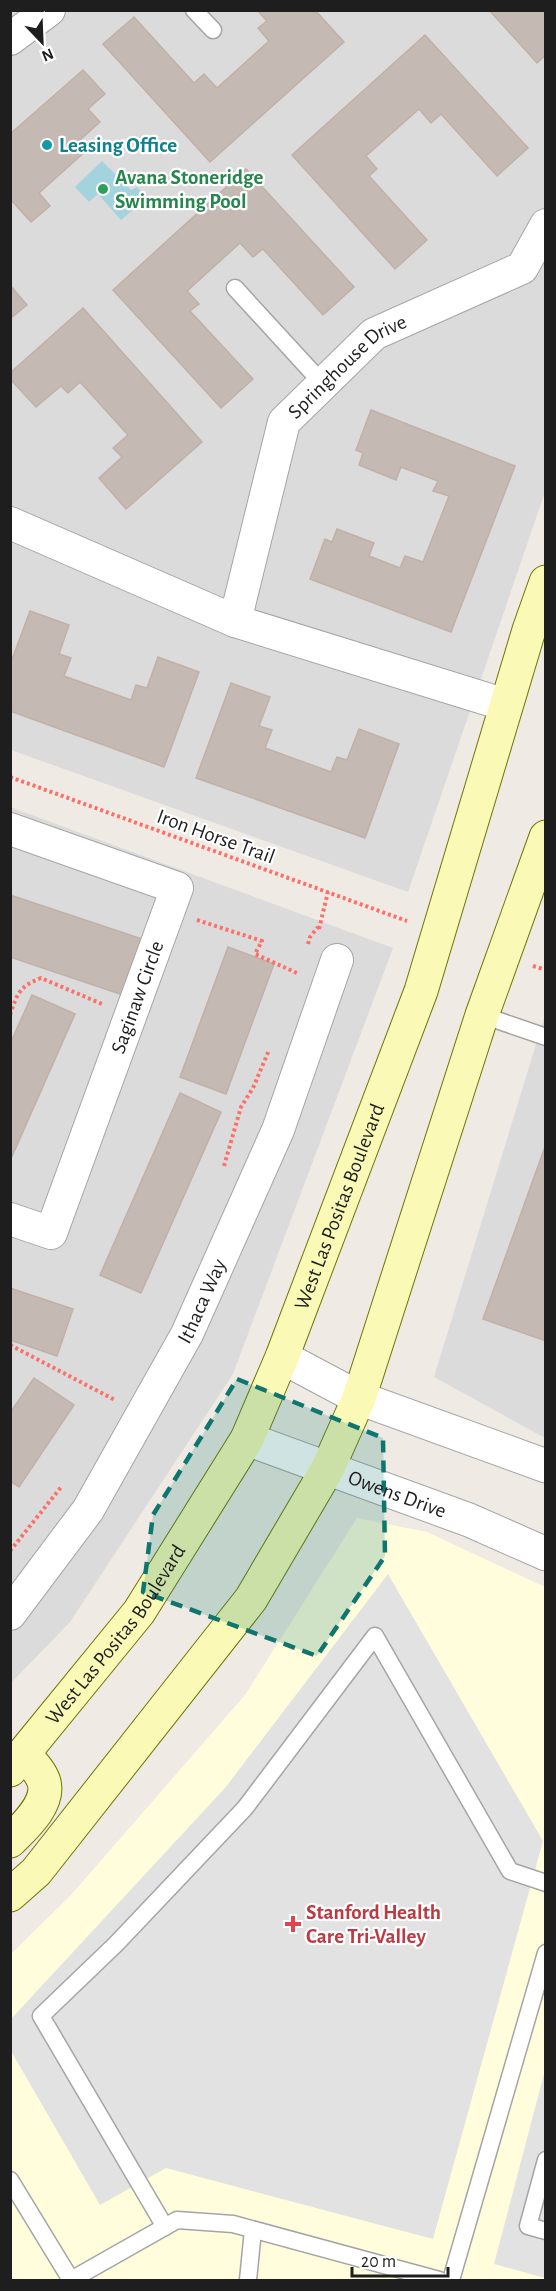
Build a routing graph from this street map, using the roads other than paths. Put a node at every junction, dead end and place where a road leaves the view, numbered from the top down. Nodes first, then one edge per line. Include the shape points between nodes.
1 (49, 10) edge
2 (194, 10) edge
3 (213, 30) dead end
4 (10, 39) edge
5 (546, 225) edge
6 (235, 288) dead end
7 (323, 384) junction
8 (10, 523) edge
9 (546, 582) edge
10 (235, 621) junction
11 (506, 705) junction
12 (10, 829) edge
13 (544, 847) edge
14 (332, 972) road end
15 (482, 1015) junction
16 (546, 1037) edge
17 (10, 1219) edge
18 (282, 1357) junction
19 (359, 1398) junction
20 (247, 1439) junction
21 (546, 1466) edge
22 (328, 1468) junction
23 (546, 1554) edge
24 (10, 1614) edge
25 (15, 1757) edge
26 (10, 1841) edge
27 (546, 1883) edge
28 (10, 1895) edge
29 (546, 1953) edge
30 (546, 2160) edge
31 (10, 2180) edge
32 (165, 2227) junction
33 (253, 2230) junction
34 (546, 2231) edge
35 (71, 2280) edge
36 (248, 2280) edge
37 (439, 2280) edge
38 (451, 2280) edge

1 - 4 street
2 - 3 lane
5 - 7 street, Springhouse Drive via 522,268 374,334
6 - 7 lane
7 - 10 street, Springhouse Drive via 284,422
8 - 10 street
9 - 11 main road, West Las Positas Boulevard
10 - 11 street
11 - 18 main road, West Las Positas Boulevard via 421,991
12 - 17 street, Saginaw Circle via 177,888 51,1233
13 - 15 main road
14 - 24 street, Ithaca Way via 278,1130 187,1334 88,1510
15 - 16 lane
15 - 19 main road
18 - 19 street
18 - 20 main road, West Las Positas Boulevard
19 - 21 street
19 - 22 main road
20 - 22 street, Owens Drive
20 - 25 main road, West Las Positas Boulevard via 139,1612
22 - 23 street, Owens Drive via 469,1520
22 - 28 main road via 251,1599 36,1872
25 - 26 main road via 44,1780 44,1794 37,1810
27 - 32 lane via 510,1871 375,1636 245,1808 116,1944 41,2016
29 - 38 lane
30 - 34 lane via 528,2226
31 - 35 lane
32 - 33 lane via 177,2220 233,2224
32 - 35 lane
33 - 36 lane
33 - 37 lane

